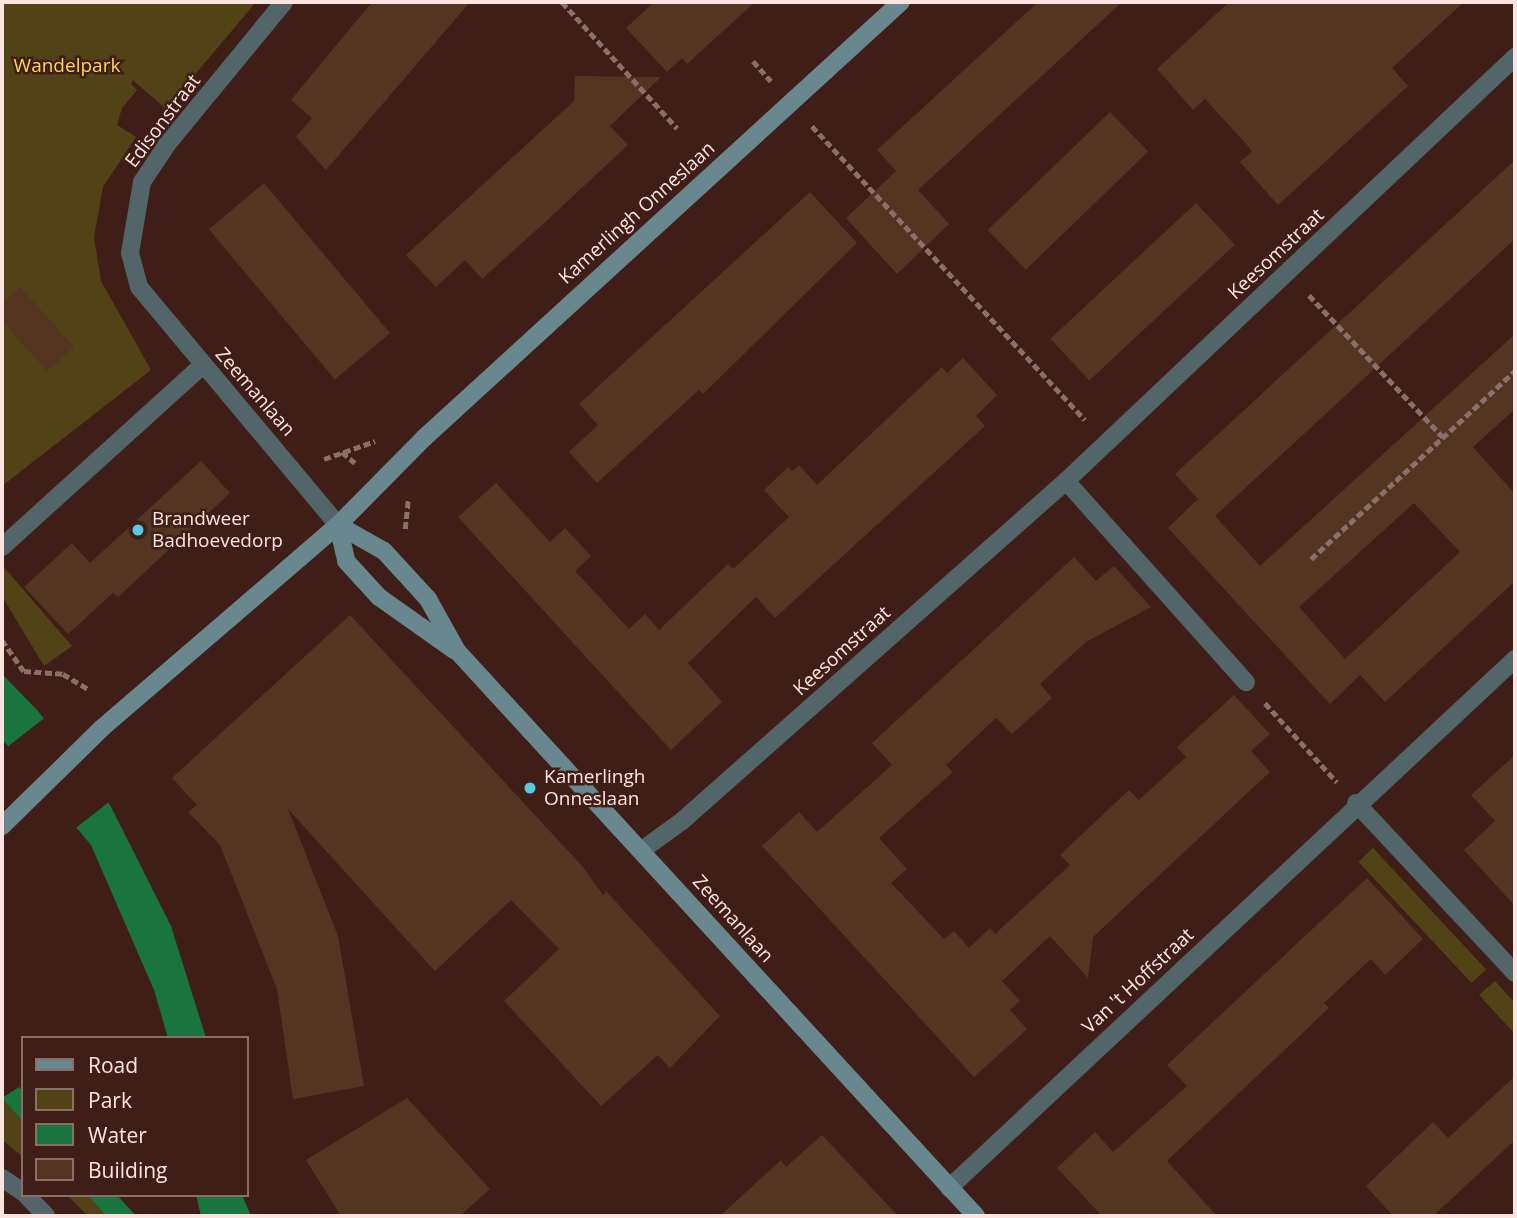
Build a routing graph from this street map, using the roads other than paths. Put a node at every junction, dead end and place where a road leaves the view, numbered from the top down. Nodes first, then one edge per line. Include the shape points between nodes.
1 (285, 2) edge
2 (901, 2) edge
3 (1515, 57) edge
4 (139, 287) joint
5 (204, 365) junction
6 (1066, 481) junction
7 (338, 526) junction
8 (2, 547) edge
9 (457, 651) junction
10 (1515, 659) edge
11 (1246, 682) road end
12 (1356, 803) junction
13 (2, 826) edge
14 (642, 850) junction
15 (1515, 972) edge
16 (2, 1178) edge
17 (949, 1188) junction
18 (21, 1192) edge
19 (27, 1197) edge
20 (46, 1216) edge
21 (976, 1216) edge

1 - 4 street, Edisonstraat via 142,182 130,253
2 - 7 street, Kamerlingh Onneslaan via 424,438
3 - 6 street, Keesomstraat
4 - 5 street, Zeemanlaan
5 - 7 street, Zeemanlaan
5 - 8 street
6 - 11 street
6 - 14 street, Keesomstraat via 692,812
7 - 9 street, Zeemanlaan via 384,551 428,599
7 - 9 street, Zeemanlaan via 346,561 379,597
7 - 13 street, Kamerlingh Onneslaan via 102,728
9 - 14 street, Zeemanlaan
10 - 12 street, Van 't Hoffstraat
12 - 15 street
12 - 17 street, Van 't Hoffstraat
14 - 17 street, Zeemanlaan
16 - 18 street
17 - 21 street, Zeemanlaan
19 - 20 street

